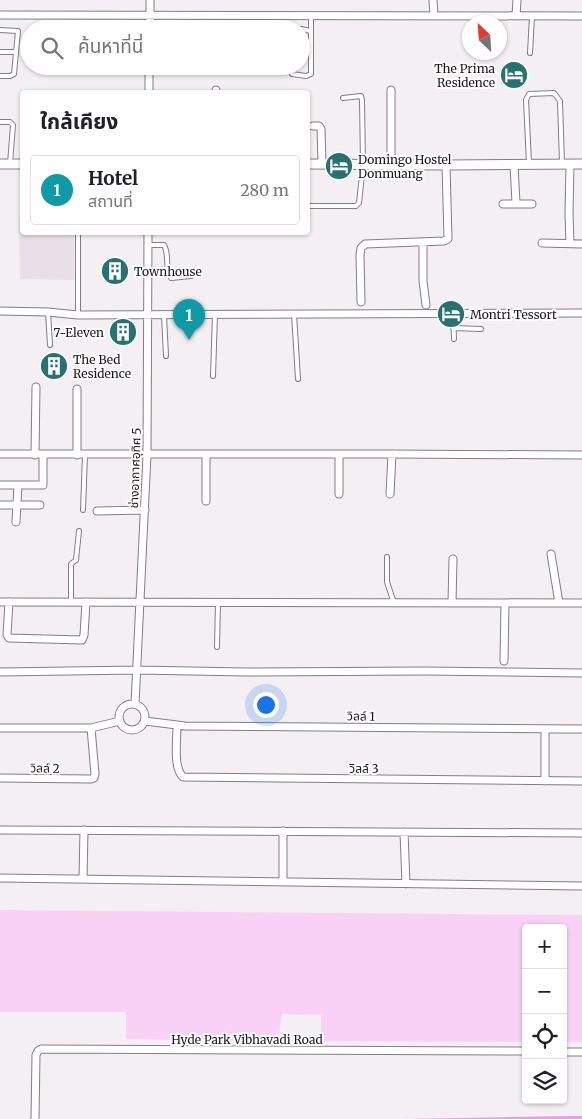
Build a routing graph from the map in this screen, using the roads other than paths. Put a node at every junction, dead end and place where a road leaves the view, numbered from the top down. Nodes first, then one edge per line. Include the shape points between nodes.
1 (150, 0) edge
2 (434, 0) edge
3 (516, 0) edge
4 (0, 15) edge
5 (150, 16) junction
6 (311, 16) junction
7 (434, 16) junction
8 (516, 16) junction
9 (532, 16) junction
10 (582, 16) edge
11 (150, 20) edge
12 (0, 30) edge
13 (311, 31) joint
14 (0, 52) edge
15 (16, 52) junction
16 (530, 53) dead end
17 (310, 74) edge
18 (149, 75) edge
19 (0, 76) edge
20 (149, 90) edge
21 (391, 90) dead end
22 (344, 98) dead end
23 (0, 122) edge
24 (313, 126) dead end
25 (5, 164) edge
26 (20, 164) edge
27 (310, 164) edge
28 (322, 164) junction
29 (529, 164) junction
30 (566, 164) junction
31 (582, 164) edge
32 (363, 165) junction
33 (391, 165) junction
34 (446, 165) junction
35 (514, 165) junction
36 (503, 204) dead end
37 (516, 204) junction
38 (532, 204) dead end
39 (310, 206) edge
40 (78, 235) edge
41 (148, 235) edge
42 (422, 242) junction
43 (542, 243) dead end
44 (570, 244) junction
45 (582, 244) edge
46 (148, 245) junction
47 (191, 276) dead end
48 (361, 302) dead end
49 (426, 305) dead end
50 (0, 311) edge
51 (48, 312) junction
52 (453, 313) junction
53 (582, 313) edge
54 (148, 314) junction
55 (164, 314) junction
56 (214, 314) junction
57 (294, 314) junction
58 (78, 315) junction
59 (453, 328) junction
60 (481, 329) dead end
61 (454, 339) dead end
62 (50, 345) dead end
63 (166, 356) dead end
64 (214, 376) dead end
65 (298, 379) dead end
66 (36, 387) dead end
67 (77, 389) dead end
68 (0, 454) edge
69 (39, 454) junction
70 (77, 454) junction
71 (85, 454) junction
72 (206, 454) junction
73 (340, 454) junction
74 (392, 454) junction
75 (147, 455) junction
76 (582, 455) edge
77 (0, 485) edge
78 (18, 485) junction
79 (339, 494) dead end
80 (390, 494) dead end
81 (206, 500) dead end
82 (0, 505) edge
83 (17, 505) junction
84 (40, 505) dead end
85 (83, 510) dead end
86 (145, 510) junction
87 (97, 511) dead end
88 (16, 522) dead end
89 (79, 531) dead end
90 (551, 554) dead end
91 (387, 557) dead end
92 (453, 559) dead end
93 (0, 602) edge
94 (9, 602) junction
95 (71, 602) junction
96 (86, 602) junction
97 (140, 602) junction
98 (218, 603) junction
99 (394, 603) junction
100 (452, 603) junction
101 (505, 603) junction
102 (559, 603) junction
103 (582, 603) edge
104 (217, 646) dead end
105 (504, 661) dead end
106 (137, 670) junction
107 (0, 672) edge
108 (582, 673) edge
109 (135, 704) junction
110 (120, 721) junction
111 (145, 722) junction
112 (177, 726) junction
113 (0, 728) edge
114 (91, 728) junction
115 (582, 729) edge
116 (545, 730) junction
117 (0, 778) edge
118 (545, 781) junction
119 (582, 781) edge
120 (0, 830) edge
121 (84, 830) junction
122 (283, 831) junction
123 (404, 832) junction
124 (582, 833) edge
125 (0, 878) edge
126 (83, 879) junction
127 (283, 882) junction
128 (406, 884) junction
129 (582, 886) edge
130 (522, 1051) edge
131 (567, 1052) edge
132 (582, 1052) edge
133 (35, 1119) edge

1 - 5 street
2 - 7 street
3 - 8 street
4 - 5 street
5 - 6 street
5 - 11 street
6 - 7 street
6 - 13 lane
7 - 8 street
8 - 9 street
9 - 10 street
9 - 16 lane
12 - 15 lane via 18,31
13 - 17 lane
14 - 15 lane
15 - 19 lane via 14,74
18 - 20 street
21 - 33 street
22 - 32 lane via 360,96 362,100
23 - 25 lane via 13,124
24 - 28 street via 321,129
25 - 26 street
27 - 28 street
28 - 32 street
29 - 30 street
29 - 30 lane via 526,100 529,94 554,93 560,101
29 - 35 street
30 - 31 street
30 - 44 street
32 - 33 street
32 - 39 lane via 356,206
33 - 34 street
34 - 35 street
34 - 42 street via 448,239
35 - 37 street
36 - 37 street
37 - 38 street
40 - 58 lane
41 - 46 street, ช่างอากาศอุทิศ 5
42 - 48 street via 365,244 360,255
42 - 49 street
43 - 44 street
44 - 45 street
46 - 47 lane via 164,245 171,278
46 - 54 street, ช่างอากาศอุทิศ 5
50 - 51 street
51 - 58 street
51 - 62 lane
52 - 53 street
52 - 57 street
52 - 59 lane
54 - 55 street
54 - 58 street
54 - 75 street, ช่างอากาศอุทิศ 5
55 - 56 street
55 - 63 lane
56 - 57 street
56 - 64 lane
57 - 65 lane
59 - 60 lane
59 - 61 lane
66 - 69 street
67 - 70 street
68 - 69 street
69 - 70 street
69 - 78 street via 44,486
70 - 71 street
71 - 75 street
71 - 85 lane
72 - 73 street
72 - 75 street
72 - 81 street
73 - 74 street
73 - 79 street
74 - 76 street
74 - 80 street
75 - 86 street, ช่างอากาศอุทิศ 5
77 - 78 street
78 - 83 street
82 - 83 street
83 - 84 street
83 - 88 street
86 - 87 street
86 - 97 street, ช่างอากาศอุทิศ 5
89 - 95 lane via 76,560 70,564
90 - 102 street
91 - 99 lane via 387,582
92 - 100 street
93 - 94 street
94 - 95 street
94 - 96 street via 9,638 82,640
95 - 96 street
96 - 97 street
97 - 98 street
97 - 106 street, ช่างอากาศอุทิศ 5
98 - 99 street
98 - 104 lane
99 - 100 street
100 - 101 street
101 - 102 street
101 - 105 street
102 - 103 street
106 - 107 street
106 - 108 street
106 - 109 street, ช่างอากาศอุทิศ 5
109 - 110 street via 122,708
109 - 111 street via 143,708
110 - 111 street via 132,730
110 - 114 street
111 - 112 street, วิลล์ 1
112 - 116 street, วิลล์ 1
112 - 118 street, วิลล์ 3 via 177,767 183,777
113 - 114 street
114 - 117 street, วิลล์ 2 via 94,778
115 - 116 street, วิลล์ 1
116 - 118 street
118 - 119 street, วิลล์ 3
120 - 121 street
121 - 122 street
121 - 126 street
122 - 123 street
122 - 127 street
123 - 124 street
123 - 128 street
125 - 126 street
126 - 127 street
127 - 128 street
128 - 129 street
130 - 133 street, Hyde Park Vibhavadi Road via 41,1049 36,1055
131 - 132 street

